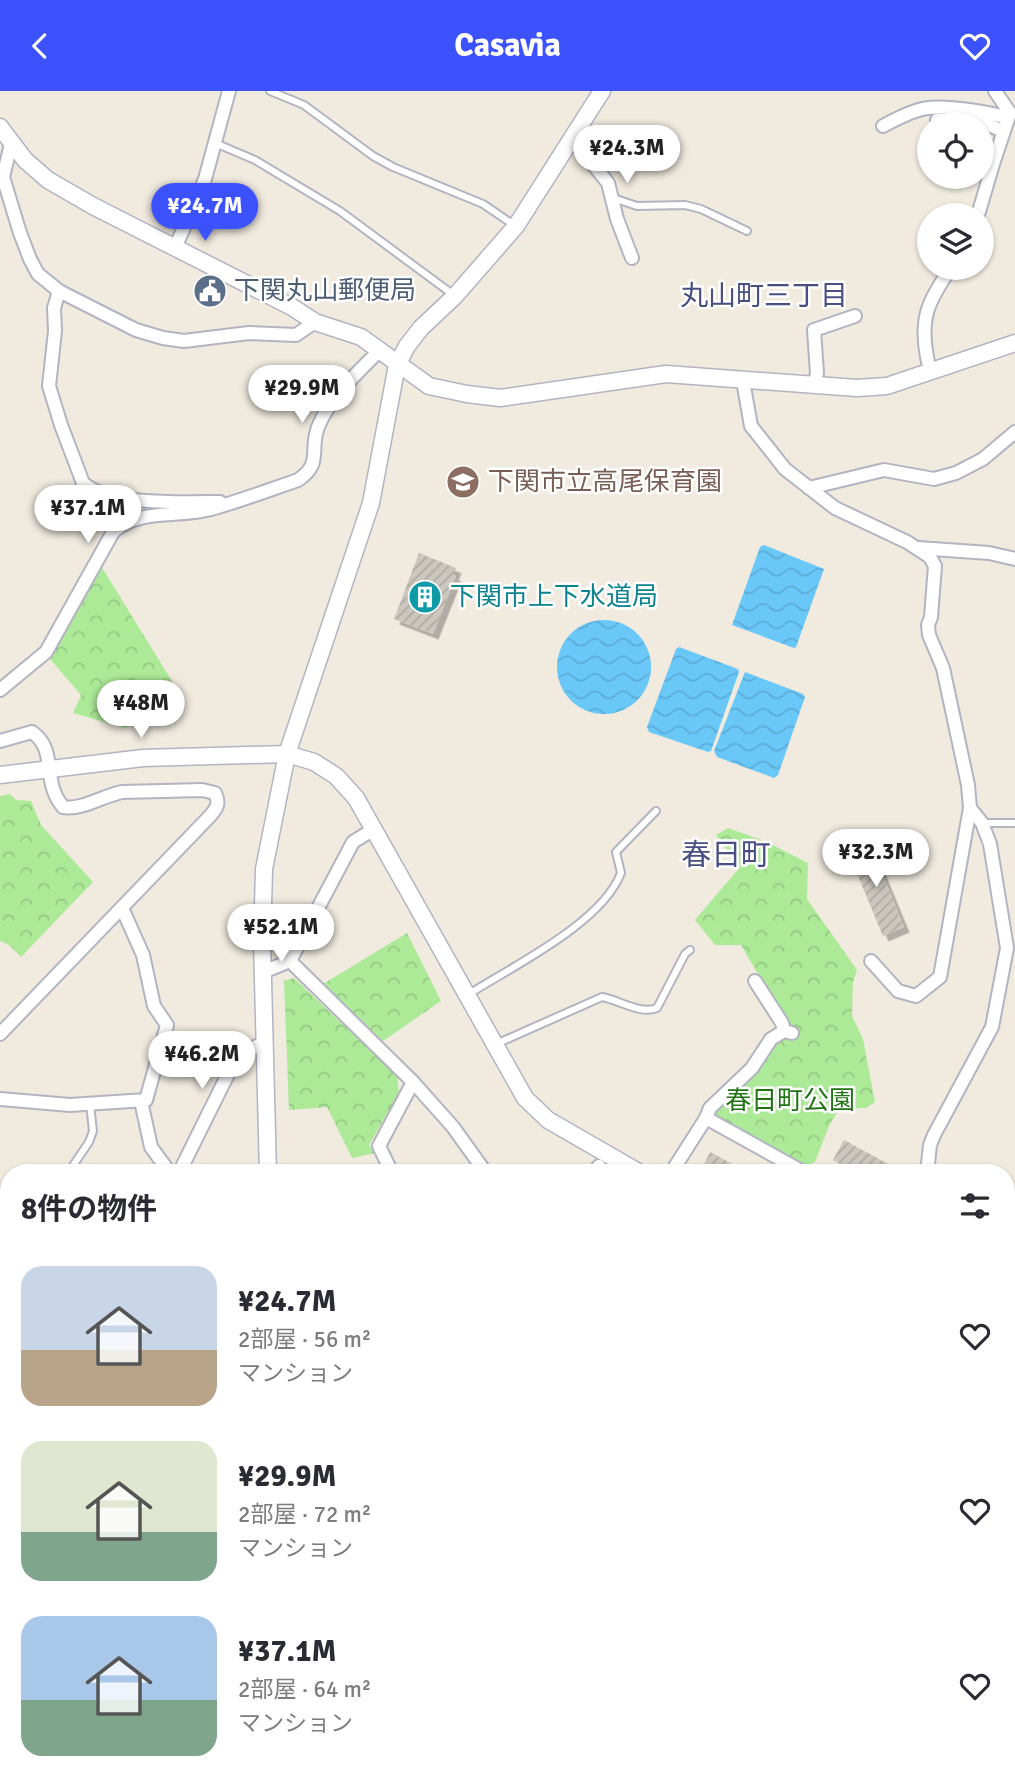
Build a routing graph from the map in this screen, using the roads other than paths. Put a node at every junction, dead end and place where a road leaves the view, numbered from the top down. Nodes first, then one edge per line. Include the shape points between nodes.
1 (229, 91) edge
2 (270, 91) edge
3 (602, 91) edge
4 (995, 91) edge
5 (1009, 123) edge
6 (883, 126) dead end
7 (0, 127) edge
8 (573, 139) junction
9 (215, 143) junction
10 (11, 144) junction
11 (613, 198) junction
12 (982, 203) edge
13 (516, 226) junction
14 (747, 231) dead end
15 (175, 248) junction
16 (632, 258) dead end
17 (944, 280) edge
18 (59, 291) junction
19 (455, 296) junction
20 (855, 316) dead end
21 (315, 322) junction
22 (1015, 343) edge
23 (379, 351) junction
24 (929, 362) dead end
25 (397, 365) junction
26 (743, 381) junction
27 (814, 386) junction
28 (1015, 432) edge
29 (809, 488) junction
30 (235, 501) junction
31 (917, 548) junction
32 (1015, 559) edge
33 (0, 690) edge
34 (0, 741) edge
35 (287, 754) junction
36 (48, 769) junction
37 (0, 775) edge
38 (970, 808) junction
39 (656, 811) dead end
40 (982, 823) junction
41 (1015, 823) edge
42 (374, 829) junction
43 (122, 908) junction
44 (690, 950) dead end
45 (290, 961) junction
46 (871, 961) dead end
47 (263, 972) junction
48 (755, 981) dead end
49 (467, 995) junction
50 (0, 1034) edge
51 (265, 1042) junction
52 (495, 1045) junction
53 (413, 1082) junction
54 (0, 1099) edge
55 (141, 1101) junction
56 (90, 1104) junction
57 (706, 1118) junction
58 (74, 1164) edge
59 (163, 1164) edge
60 (183, 1164) edge
61 (268, 1164) edge
62 (388, 1164) edge
63 (480, 1164) edge
64 (624, 1164) edge
65 (677, 1164) edge
66 (789, 1164) edge
67 (929, 1164) edge

1 - 9 street
2 - 13 lane via 304,105 393,167 483,204
3 - 8 street
4 - 5 street
5 - 6 street via 993,113 942,105 909,111
5 - 12 street
7 - 10 street
8 - 11 street via 608,183
8 - 13 street
9 - 15 street
9 - 19 lane via 255,160 340,211
10 - 15 street via 48,180
10 - 18 street via 3,177 20,233 38,274
11 - 14 lane via 637,206 685,205
11 - 16 street
13 - 19 street
15 - 21 street
17 - 24 street via 925,316
18 - 21 street via 136,330 184,341 249,333 296,334
18 - 30 street via 49,386 83,483 109,496
19 - 25 street via 421,328
20 - 27 street via 814,330
21 - 23 street via 361,338
22 - 27 street via 887,386
23 - 25 street
23 - 30 street via 319,425 309,473
25 - 26 street via 429,386 500,398 666,374
25 - 35 street via 371,503
26 - 27 street
26 - 29 street via 751,426 785,469
28 - 29 street via 983,459 934,479 884,470
29 - 31 street via 835,508
30 - 33 street via 182,515 135,518 121,525 46,652
31 - 32 street
31 - 38 street via 935,566 929,635 943,669
34 - 36 street via 32,732 47,747
35 - 36 street via 143,758
35 - 42 street via 314,762 336,776
35 - 47 street via 264,869
36 - 37 street
36 - 43 street via 59,802 72,809 122,792 215,793 218,807
38 - 40 street
38 - 46 street via 940,977 916,996 898,992
39 - 49 lane via 617,852 621,873 605,898 569,933
40 - 41 lane
40 - 67 street via 995,862 1007,948 992,1027 934,1135
42 - 45 street via 353,842
42 - 49 street
43 - 50 street
43 - 55 street via 143,955 153,1006 167,1025 146,1100
44 - 52 lane via 653,1010 602,997
45 - 47 street
45 - 53 street
47 - 51 street
48 - 57 street via 788,1032 771,1039 752,1068 709,1108
49 - 52 street
51 - 60 street via 234,1062
51 - 61 street
52 - 64 street via 535,1109
53 - 62 street via 380,1146
53 - 63 street
54 - 56 street
55 - 56 street
55 - 59 street via 151,1147
56 - 58 lane via 93,1131
57 - 65 street
57 - 66 street

